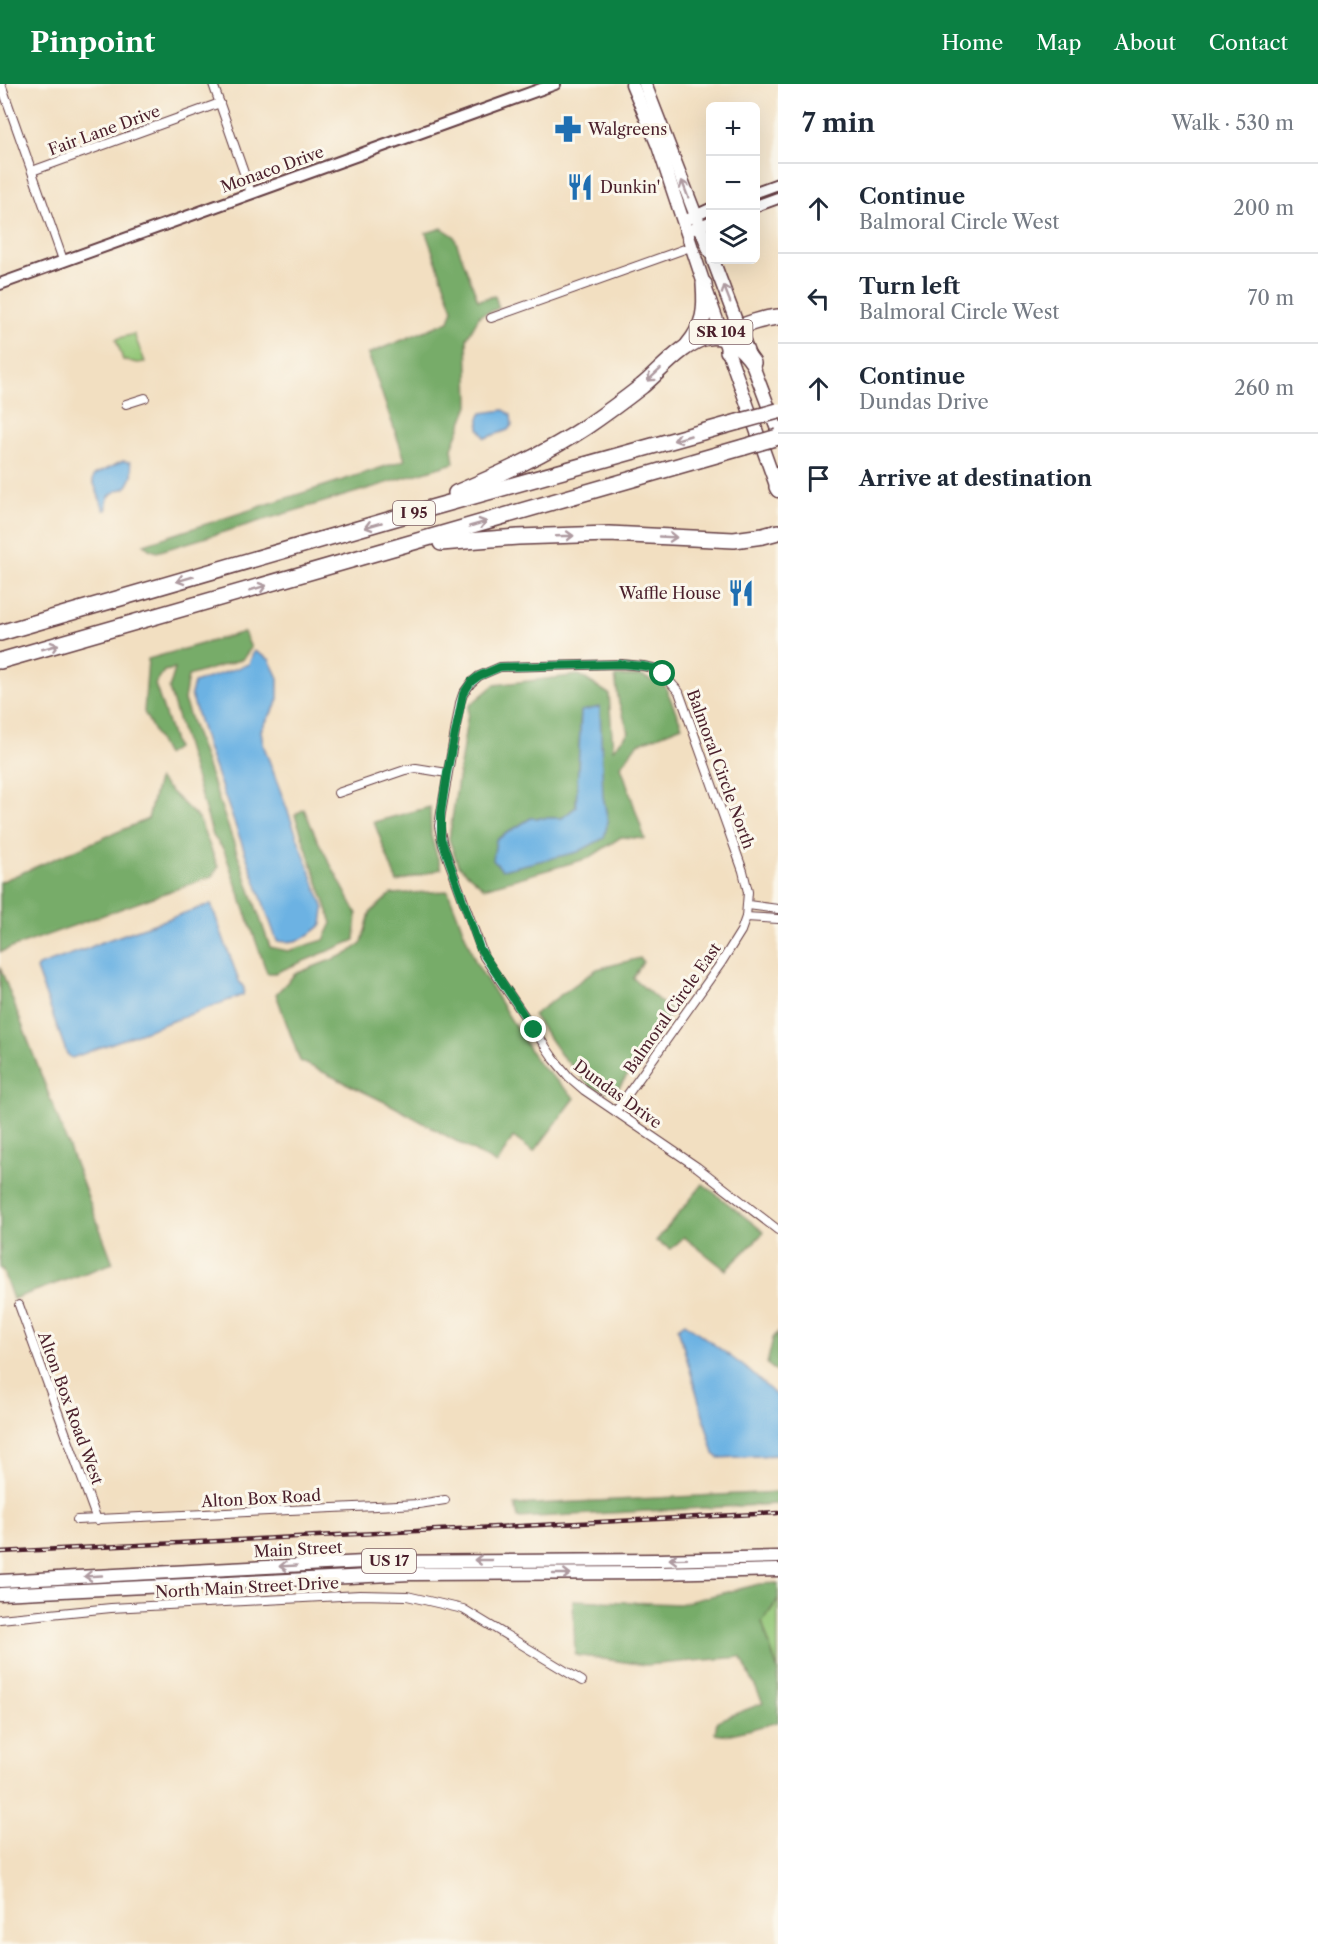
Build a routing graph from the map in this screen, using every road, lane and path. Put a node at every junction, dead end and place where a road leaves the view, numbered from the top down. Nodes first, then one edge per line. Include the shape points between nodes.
1 (1, 84) edge
2 (213, 84) edge
3 (555, 84) edge
4 (632, 84) edge
5 (645, 84) edge
6 (220, 103) junction
7 (32, 171) junction
8 (778, 184) edge
9 (760, 191) edge
10 (252, 193) junction
11 (778, 198) edge
12 (760, 205) edge
13 (710, 210) edge
14 (696, 224) edge
15 (706, 243) edge
16 (693, 246) junction
17 (63, 260) junction
18 (714, 264) edge
19 (0, 284) edge
20 (704, 284) junction
21 (778, 317) edge
22 (491, 318) dead end
23 (730, 339) junction
24 (684, 349) junction
25 (753, 363) joint
26 (145, 398) dead end
27 (126, 404) dead end
28 (778, 411) edge
29 (778, 432) edge
30 (778, 437) edge
31 (778, 489) edge
32 (399, 517) junction
33 (777, 533) edge
34 (402, 547) junction
35 (0, 633) edge
36 (0, 661) edge
37 (673, 683) joint
38 (447, 773) junction
39 (338, 793) dead end
40 (748, 905) junction
41 (778, 909) edge
42 (746, 917) junction
43 (778, 919) edge
44 (616, 1112) junction
45 (778, 1230) edge
46 (19, 1305) dead end
47 (445, 1500) dead end
48 (77, 1520) dead end
49 (97, 1520) junction
50 (778, 1557) edge
51 (710, 1559) junction
52 (778, 1570) edge
53 (710, 1573) junction
54 (0, 1581) edge
55 (0, 1594) edge
56 (0, 1619) edge
57 (582, 1681) dead end

1 - 7 street
2 - 6 street
3 - 10 street, Monaco Drive
4 - 14 main road, SR 104
14 -> 5 main road, SR 104
6 - 7 street, Fair Lane Drive
6 - 10 street
7 - 17 street
8 - 9 street
10 - 17 street, Monaco Drive
11 - 12 street
13 - 14 street
14 - 15 main road, SR 104
14 - 16 main road, SR 104
16 - 20 main road, SR 104
16 - 22 street
17 - 19 street, Monaco Drive
23 -> 18 main road, SR 104
20 - 23 main road, SR 104
20 - 24 highway via 702,321 698,333
21 - 23 highway via 768,318
23 - 24 highway via 706,337
23 - 25 highway
23 - 31 main road, SR 104
24 -> 32 highway via 636,391 559,444
25 - 29 main road, SR 104
26 - 27 street
28 -> 32 highway, I 95, bridge
34 -> 30 highway, I 95, bridge
32 -> 35 highway, I 95
34 -> 33 highway via 609,534 734,540
36 -> 34 highway, I 95
37 - 38 street, Dundas Drive via 653,668 621,664 500,667 489,671 471,682 463,694
37 - 40 street, Balmoral Circle North via 742,866
38 - 39 street via 405,770
38 - 44 street, Dundas Drive via 441,838 480,949 561,1069
40 - 41 street
40 - 42 street, Balmoral Circle East
42 - 43 street
42 - 44 street, Balmoral Circle East via 722,963
44 - 45 street, Dundas Drive via 711,1177
46 - 49 street, Alton Box Road West
47 - 49 street, Alton Box Road
48 - 49 street, Alton Box Road
50 - 51 main road, Main Street / US 17
51 - 53 street
51 -> 54 main road, Main Street / US 17 via 364,1562
52 - 53 main road, Main Street / US 17
55 -> 53 main road, Main Street / US 17 via 410,1574
56 - 57 street, North Main Street Drive via 111,1608 407,1596 463,1609

